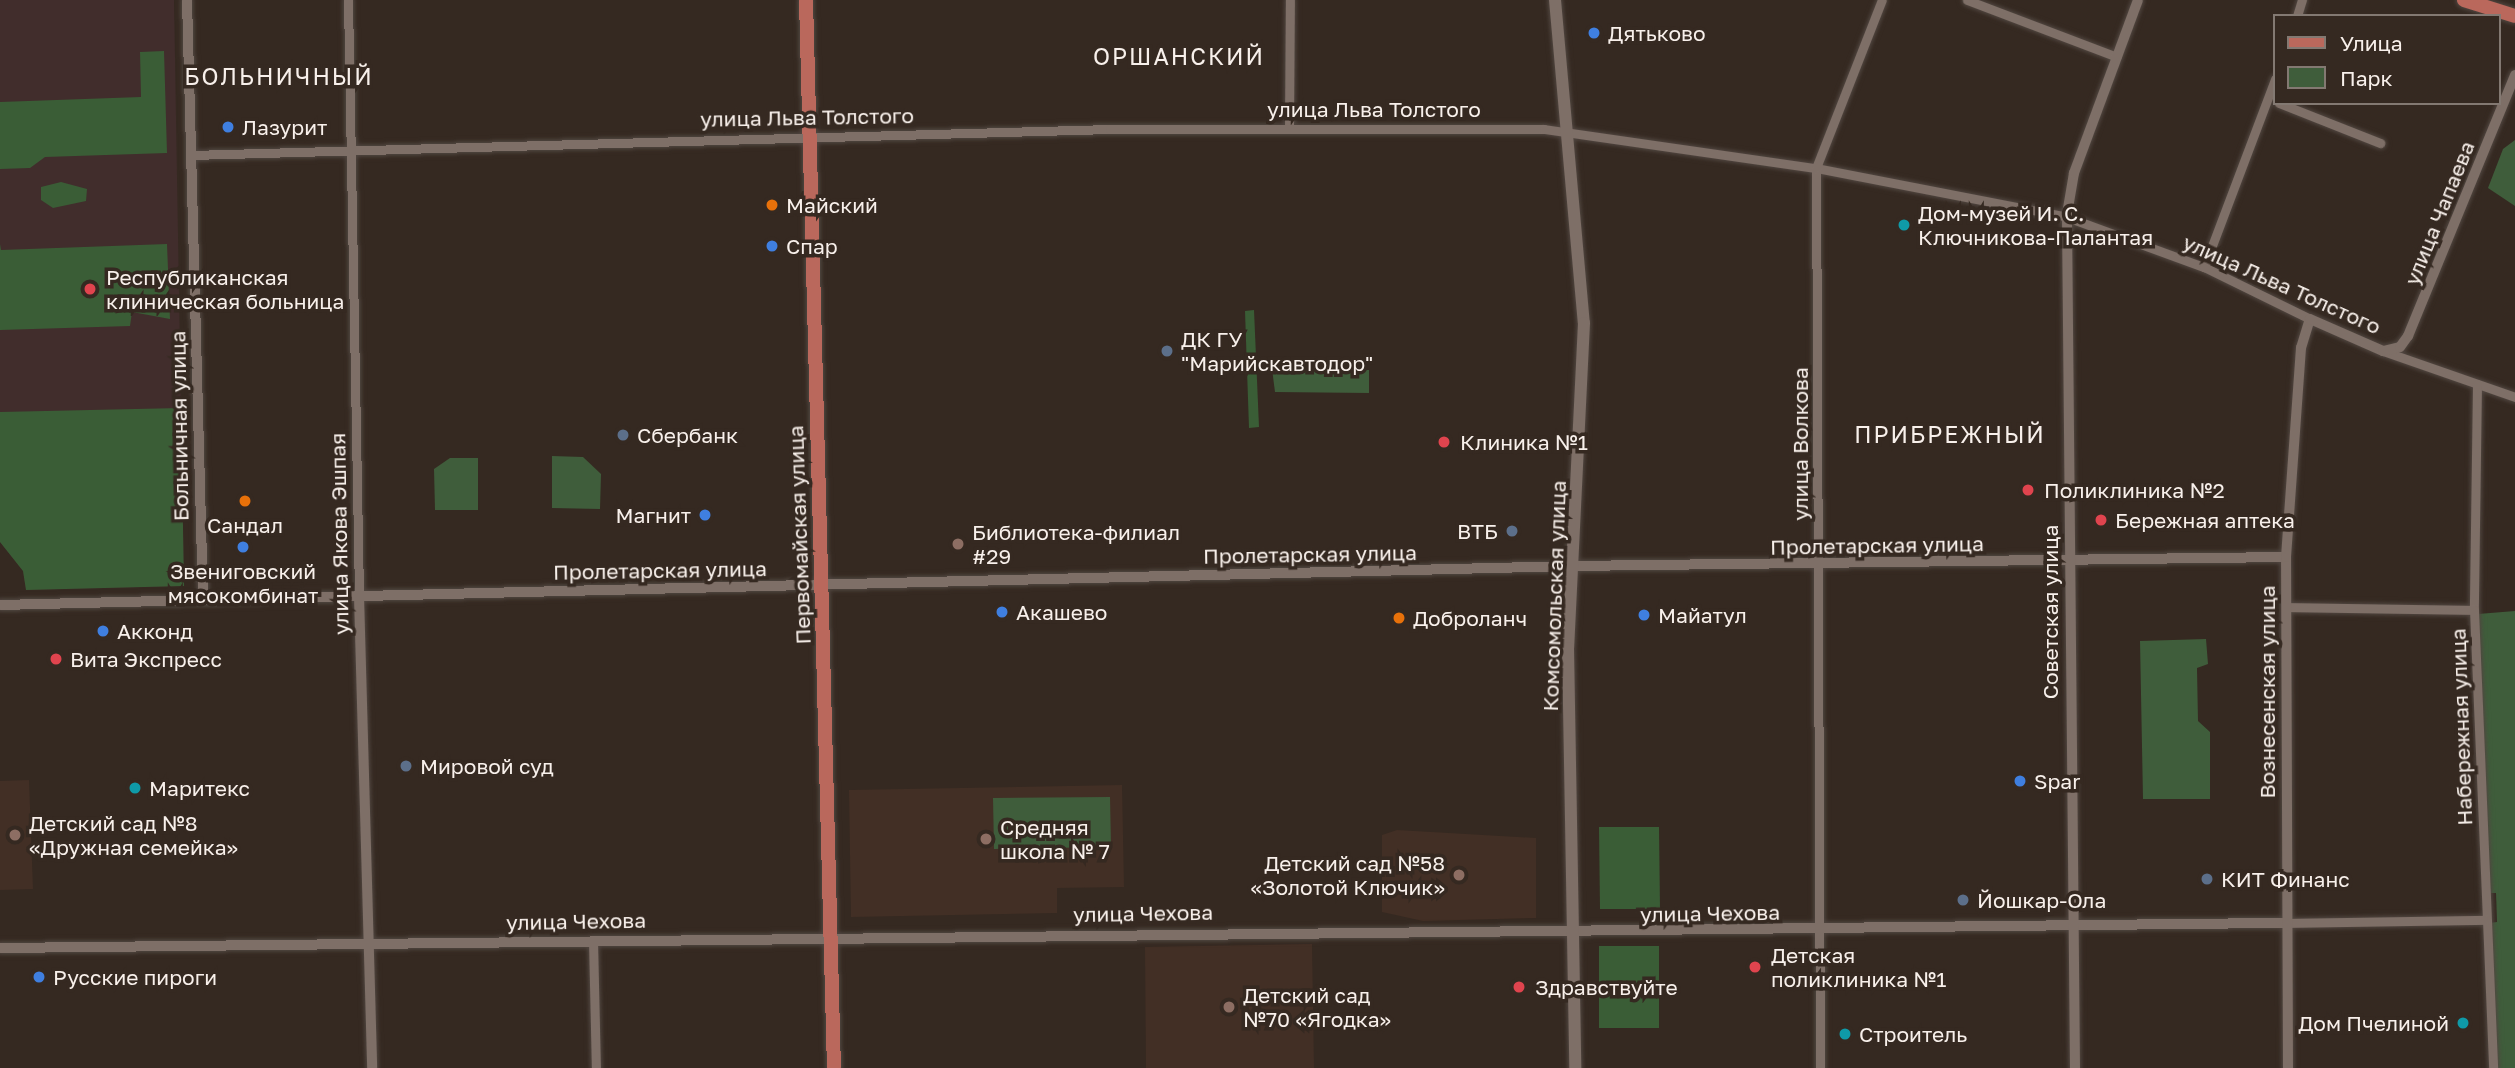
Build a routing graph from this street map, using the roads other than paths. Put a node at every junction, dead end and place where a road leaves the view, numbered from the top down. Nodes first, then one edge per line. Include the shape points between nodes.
1 (187, 0) edge
2 (348, 0) edge
3 (806, 0) edge
4 (1290, 0) edge
5 (1555, 0) edge
6 (1882, 0) edge
7 (1967, 0) edge
8 (2138, 0) edge
9 (2464, 0) edge
10 (2515, 16) edge
11 (2117, 57) junction
12 (2515, 75) edge
13 (2274, 101) edge
14 (2284, 105) edge
15 (1289, 128) junction
16 (1563, 130) junction
17 (810, 136) junction
18 (2380, 144) dead end
19 (351, 150) junction
20 (191, 155) junction
21 (1816, 168) junction
22 (2067, 217) junction
23 (2204, 267) junction
24 (2310, 319) junction
25 (2383, 351) junction
26 (2477, 384) junction
27 (2515, 397) edge
28 (2286, 557) junction
29 (2070, 560) junction
30 (1571, 566) junction
31 (1818, 566) junction
32 (822, 585) junction
33 (359, 596) junction
34 (203, 600) junction
35 (0, 605) edge
36 (2286, 607) junction
37 (2474, 610) junction
38 (2486, 920) junction
39 (2287, 923) junction
40 (2071, 927) junction
41 (1819, 931) junction
42 (1573, 933) junction
43 (831, 937) junction
44 (593, 940) junction
45 (368, 943) junction
46 (0, 948) edge
47 (372, 1068) edge
48 (596, 1068) edge
49 (834, 1068) edge
50 (1575, 1068) edge
51 (1820, 1068) edge
52 (2075, 1068) edge
53 (2288, 1068) edge
54 (2493, 1068) edge

1 - 20 street, Больничная улица
2 - 19 street, улица Якова Эшпая
3 - 17 main road, Первомайская улица
4 - 15 street
5 - 16 main road, Комсомольская улица
6 - 21 street, улица Волкова
7 - 11 street
8 - 11 street, Советская улица
9 - 10 main road
11 - 22 street, Советская улица via 2074,173
12 - 25 street, улица Чапаева via 2417,322 2400,347
13 - 23 street
14 - 18 street
15 - 16 street, улица Льва Толстого
15 - 17 street, улица Льва Толстого
16 - 21 street, улица Льва Толстого
16 - 30 main road, Комсомольская улица via 1584,323
17 - 19 street, улица Льва Толстого
17 - 32 main road, Первомайская улица
19 - 20 street, улица Льва Толстого
19 - 33 street, улица Якова Эшпая
20 - 34 street, Больничная улица
21 - 22 street, улица Льва Толстого
21 - 31 street, улица Волкова
22 - 23 street, улица Льва Толстого
22 - 29 street, Советская улица
23 - 24 street, улица Льва Толстого
24 - 25 street, улица Льва Толстого
24 - 28 street, Вознесенская улица via 2301,348
25 - 26 street, улица Льва Толстого
26 - 27 street, улица Льва Толстого
26 - 37 street, Набережная улица
28 - 29 street, Пролетарская улица
28 - 36 street, Вознесенская улица
29 - 31 street, Пролетарская улица
29 - 40 street, Советская улица
30 - 31 street, Пролетарская улица
30 - 32 street, Пролетарская улица
30 - 42 main road, Комсомольская улица
31 - 41 street, улица Волкова
32 - 33 street, Пролетарская улица
32 - 43 main road, Первомайская улица
33 - 34 street, Пролетарская улица
33 - 45 street, улица Якова Эшпая
34 - 35 street, Пролетарская улица
36 - 37 street
36 - 39 street, Вознесенская улица
37 - 38 street, Набережная улица
38 - 39 street
38 - 54 street, Набережная улица
39 - 40 street, улица Чехова
39 - 53 street, Вознесенская улица
40 - 41 street, улица Чехова
40 - 52 street, Советская улица
41 - 42 street, улица Чехова
41 - 51 street, улица Волкова
42 - 43 street, улица Чехова via 1368,928
42 - 50 main road, Комсомольская улица
43 - 44 street, улица Чехова
43 - 49 main road, Первомайская улица
44 - 45 street, улица Чехова
44 - 48 street
45 - 46 street, улица Чехова
45 - 47 street, улица Якова Эшпая

